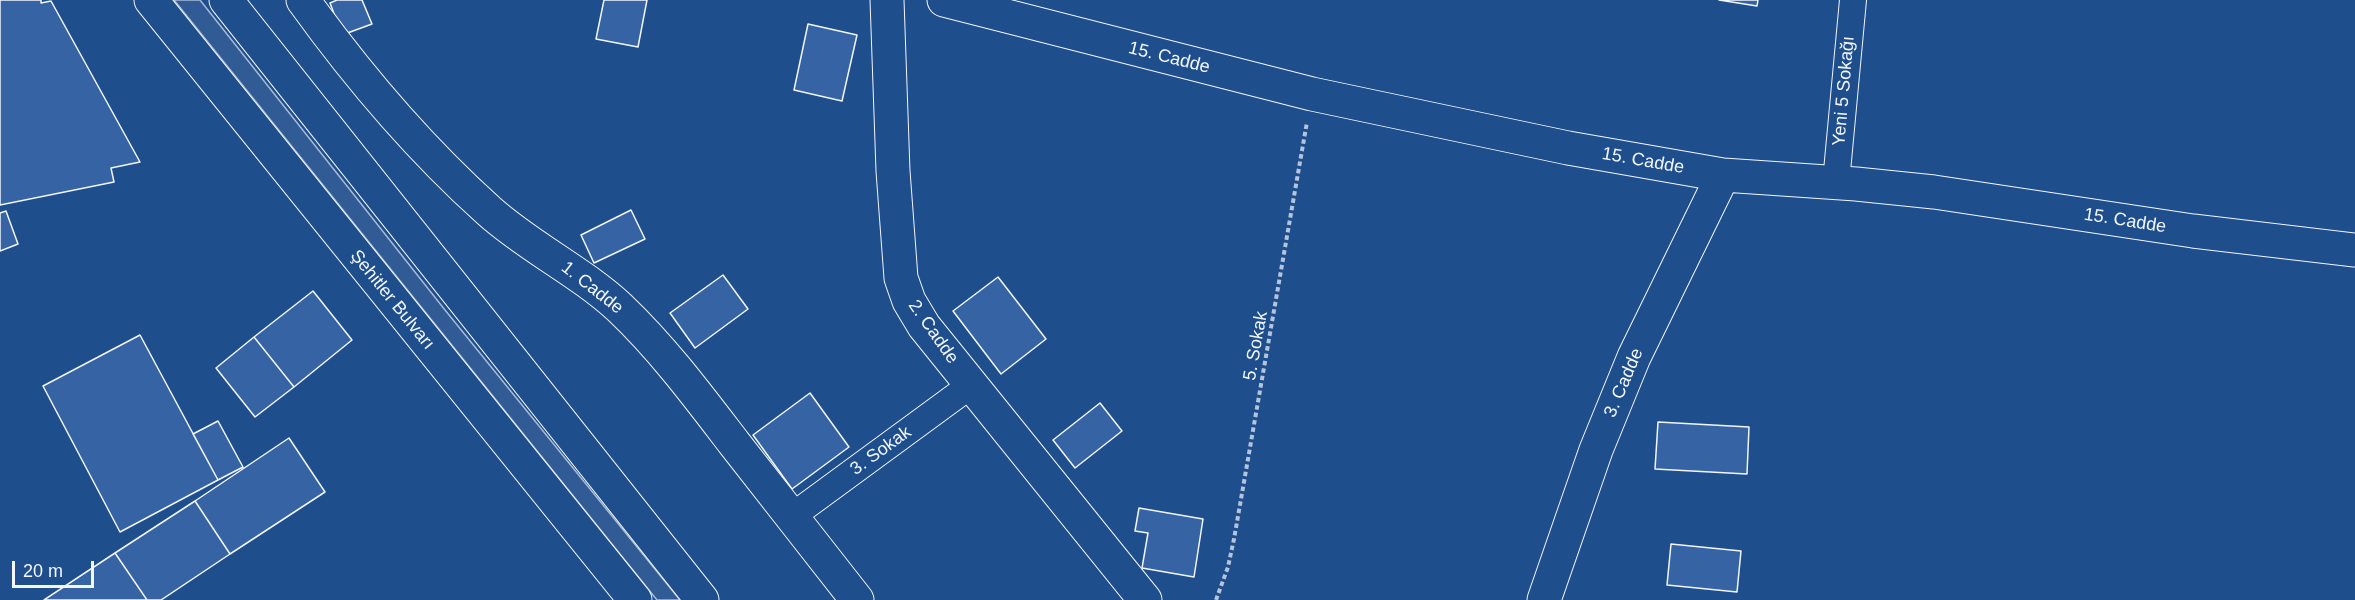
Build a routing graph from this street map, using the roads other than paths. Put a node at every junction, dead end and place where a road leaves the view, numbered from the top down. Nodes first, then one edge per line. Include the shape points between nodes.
1 (151, 0) edge
2 (226, 0) edge
3 (303, 0) edge
4 (888, 0) edge
5 (944, 0) edge
6 (1853, 0) edge
7 (1723, 175) junction
8 (1836, 182) junction
9 (2355, 250) edge
10 (971, 385) junction
11 (791, 516) junction
12 (635, 600) edge
13 (702, 600) edge
14 (857, 600) edge
15 (1145, 600) edge
16 (1544, 600) edge

1 - 12 street, Şehitler Bulvarı
2 - 13 street
3 - 11 street, 1. Cadde via 365,80 489,211 590,284 647,336
4 - 10 street, 2. Cadde via 901,278 909,302 924,326
5 - 7 street, 15. Cadde via 1312,94 1502,135
6 - 8 street, Yeni 5 Sokağı
7 - 8 street, 15. Cadde
7 - 16 street, 3. Cadde via 1634,357 1596,450
8 - 9 street, 15. Cadde
10 - 11 street, 3. Sokak
10 - 15 street, 2. Cadde
11 - 14 street, 1. Cadde

